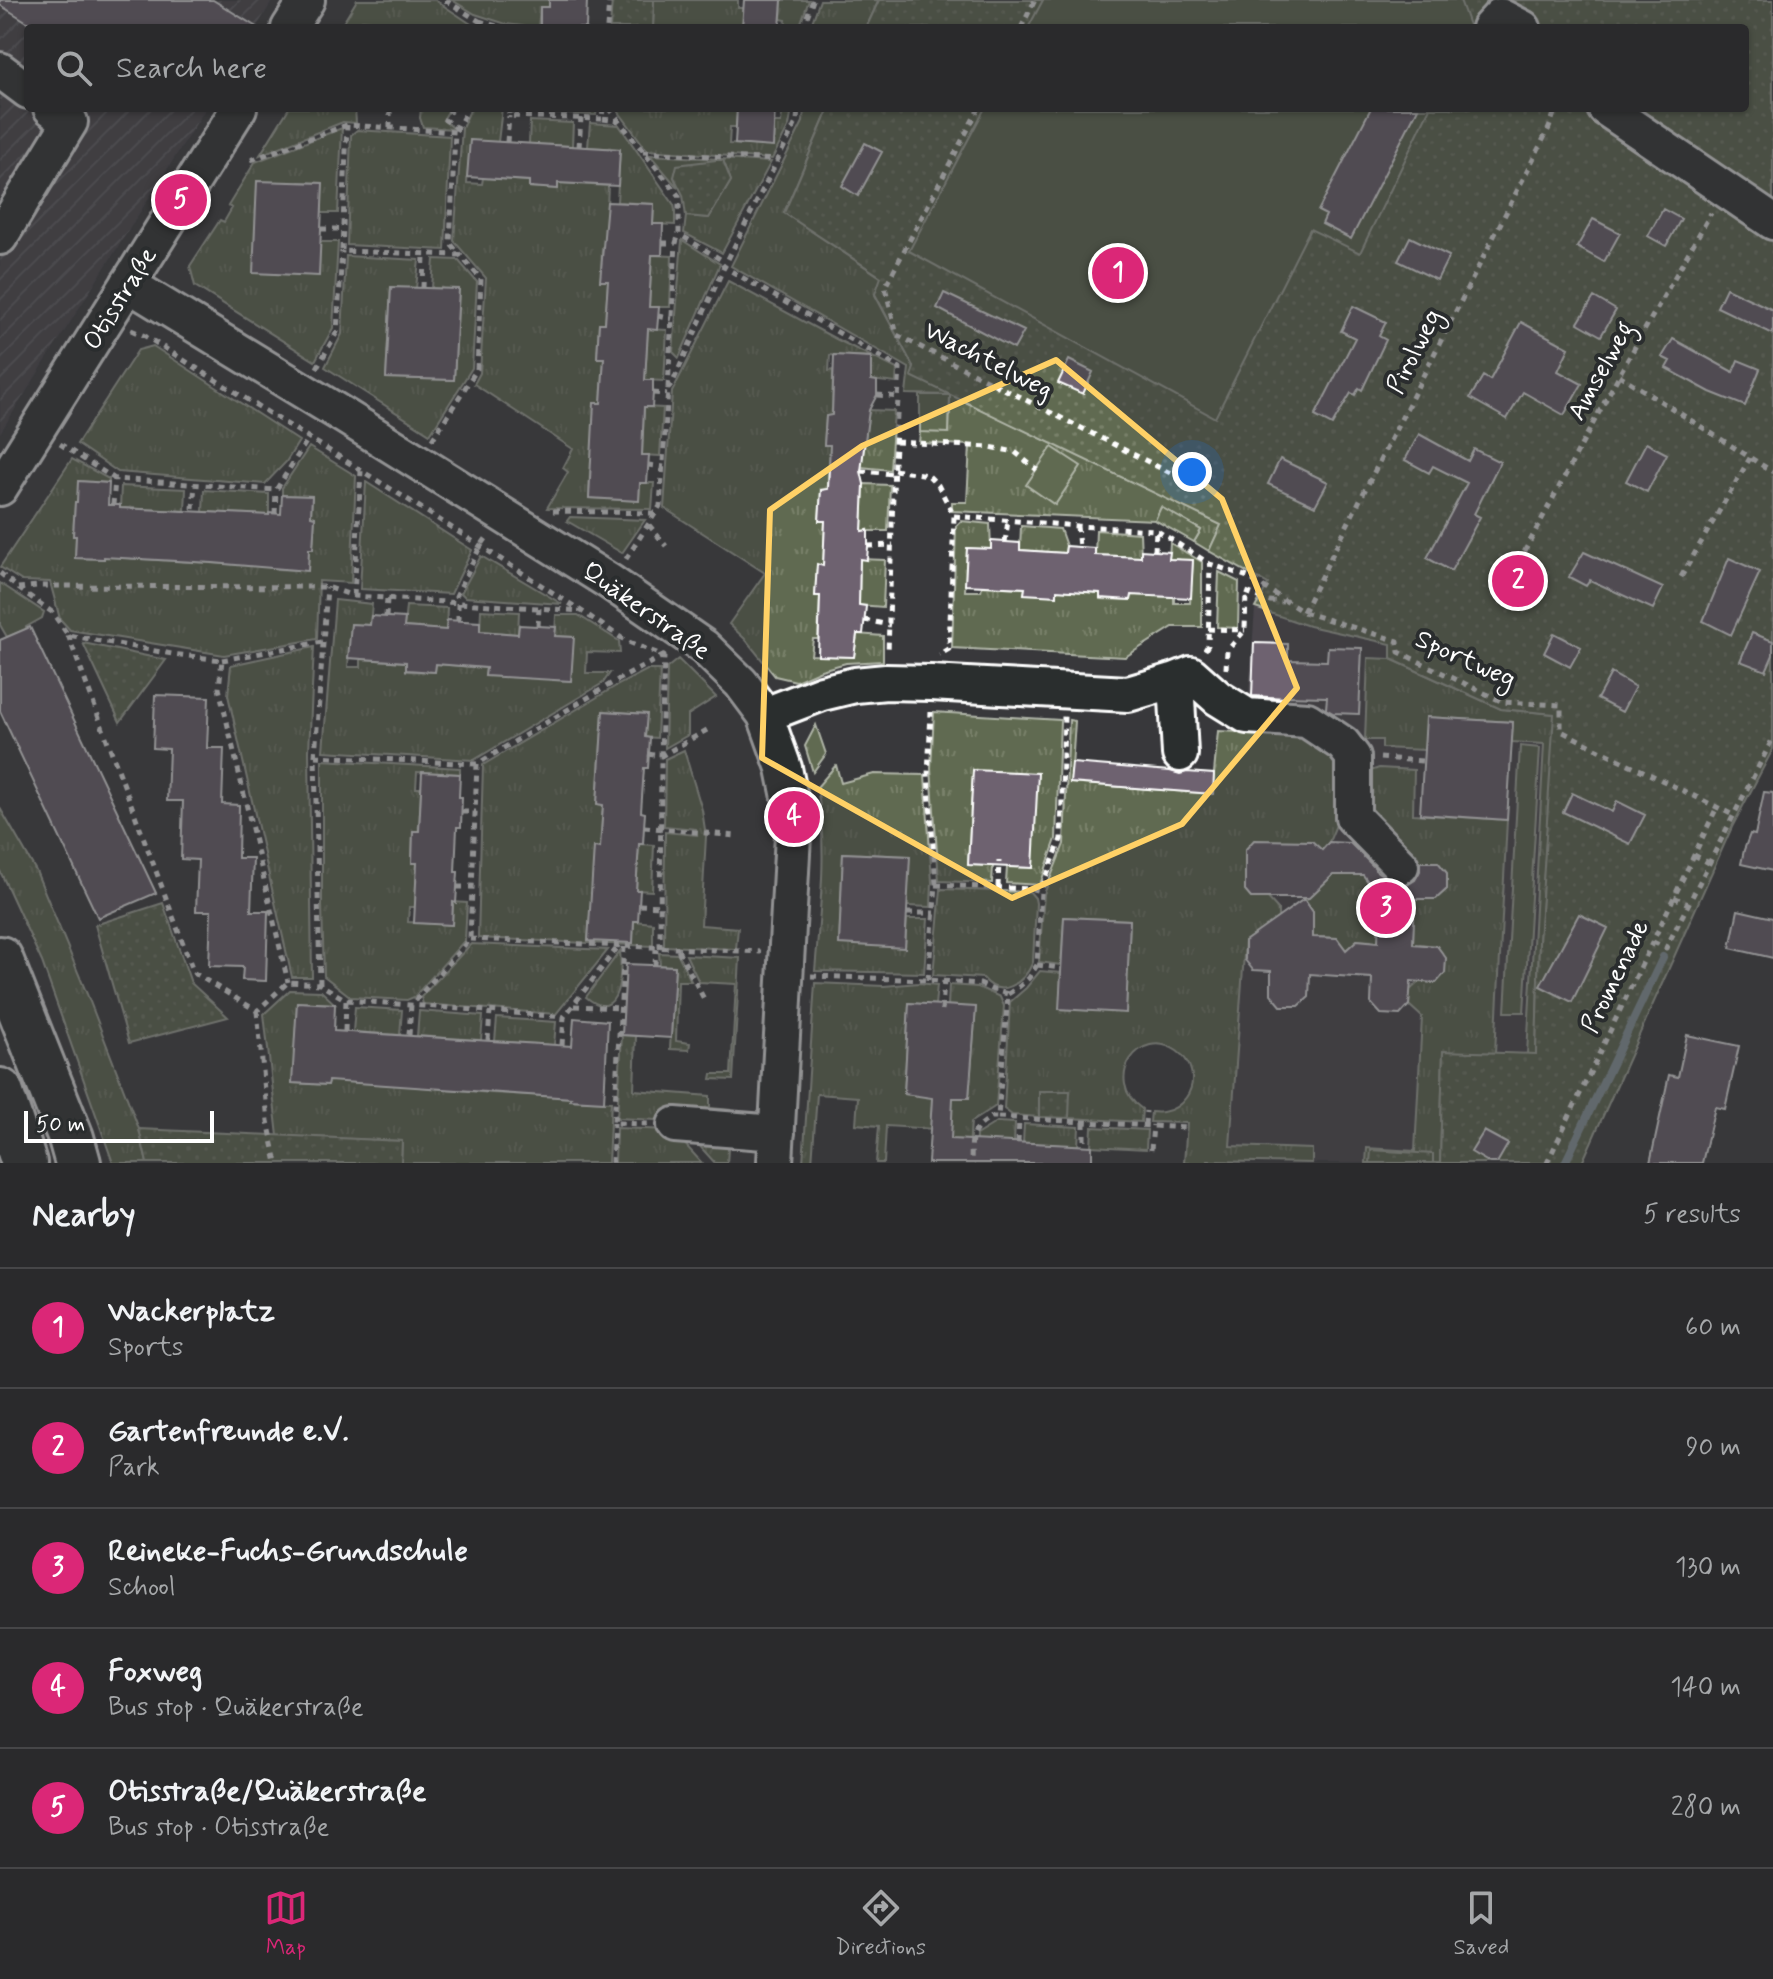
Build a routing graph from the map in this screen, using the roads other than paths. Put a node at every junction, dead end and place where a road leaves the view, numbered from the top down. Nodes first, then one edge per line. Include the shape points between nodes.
1 (307, 0) edge
2 (292, 24) edge
3 (1493, 24) edge
4 (1515, 24) edge
5 (0, 70) edge
6 (24, 88) edge
7 (56, 112) edge
8 (236, 112) edge
9 (1611, 112) edge
10 (1773, 222) edge
11 (0, 237) edge
12 (128, 284) junction
13 (0, 488) edge
14 (1184, 677) junction
15 (765, 715) junction
16 (1180, 754) dead end
17 (1401, 866) dead end
18 (0, 959) edge
19 (0, 1091) edge
20 (675, 1125) road end
21 (776, 1148) edge
22 (24, 1163) edge
23 (78, 1163) edge

1 - 2 street
3 - 4 street via 1500,16
5 - 6 street
7 - 11 street via 70,122
8 - 12 street, Otisstraße
9 - 10 street
12 - 13 street, Otisstraße
12 - 15 street, Quäkerstraße via 622,590 724,664
14 - 15 street via 1128,694 1064,691 931,671 822,693
14 - 16 street
14 - 17 street via 1247,716 1307,720 1343,744 1353,757 1353,817
15 - 21 street, Quäkerstraße via 794,817
18 - 23 highway
19 - 22 highway
20 - 21 street

